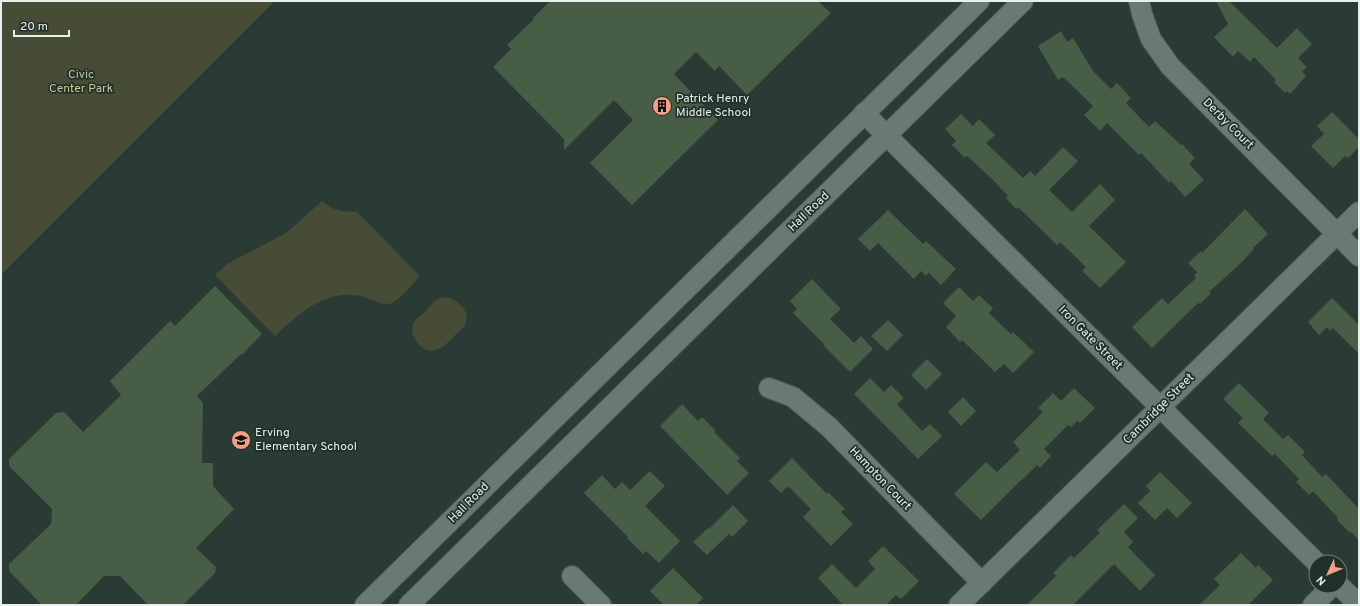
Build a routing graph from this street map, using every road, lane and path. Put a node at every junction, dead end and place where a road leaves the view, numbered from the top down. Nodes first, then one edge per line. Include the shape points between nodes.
1 (1023, 1) edge
2 (1139, 1) edge
3 (977, 3) edge
4 (997, 27) junction
5 (864, 113) junction
6 (886, 135) junction
7 (1359, 212) edge
8 (1336, 234) junction
9 (1359, 256) edge
10 (769, 388) dead end
11 (573, 401) junction
12 (1160, 408) junction
13 (595, 423) junction
14 (1308, 554) edge
15 (572, 576) dead end
16 (982, 583) junction
17 (1324, 594) edge
18 (1348, 594) edge
19 (365, 605) edge
20 (409, 605) edge
21 (600, 605) edge
22 (959, 605) edge
23 (1313, 605) edge
24 (1359, 605) edge

1 - 4 street, Hall Road
2 - 8 street, Derby Court via 1151,39 1170,66
3 - 4 street
3 - 5 street, Hall Road
4 - 6 street, Hall Road
5 - 6 street, Iron Gate Street
5 - 11 street, Hall Road
6 - 12 street, Iron Gate Street
6 - 13 street, Hall Road
7 - 8 street, Cambridge Street
8 - 9 street, Derby Court
8 - 12 street, Cambridge Street
10 - 16 street, Hampton Court via 793,397 829,428
11 - 13 street
11 - 19 street, Hall Road
12 - 14 street, Iron Gate Street
12 - 16 street, Cambridge Street
13 - 20 street, Hall Road
15 - 21 street
16 - 22 street, Cambridge Street
17 - 23 street
18 - 24 street

